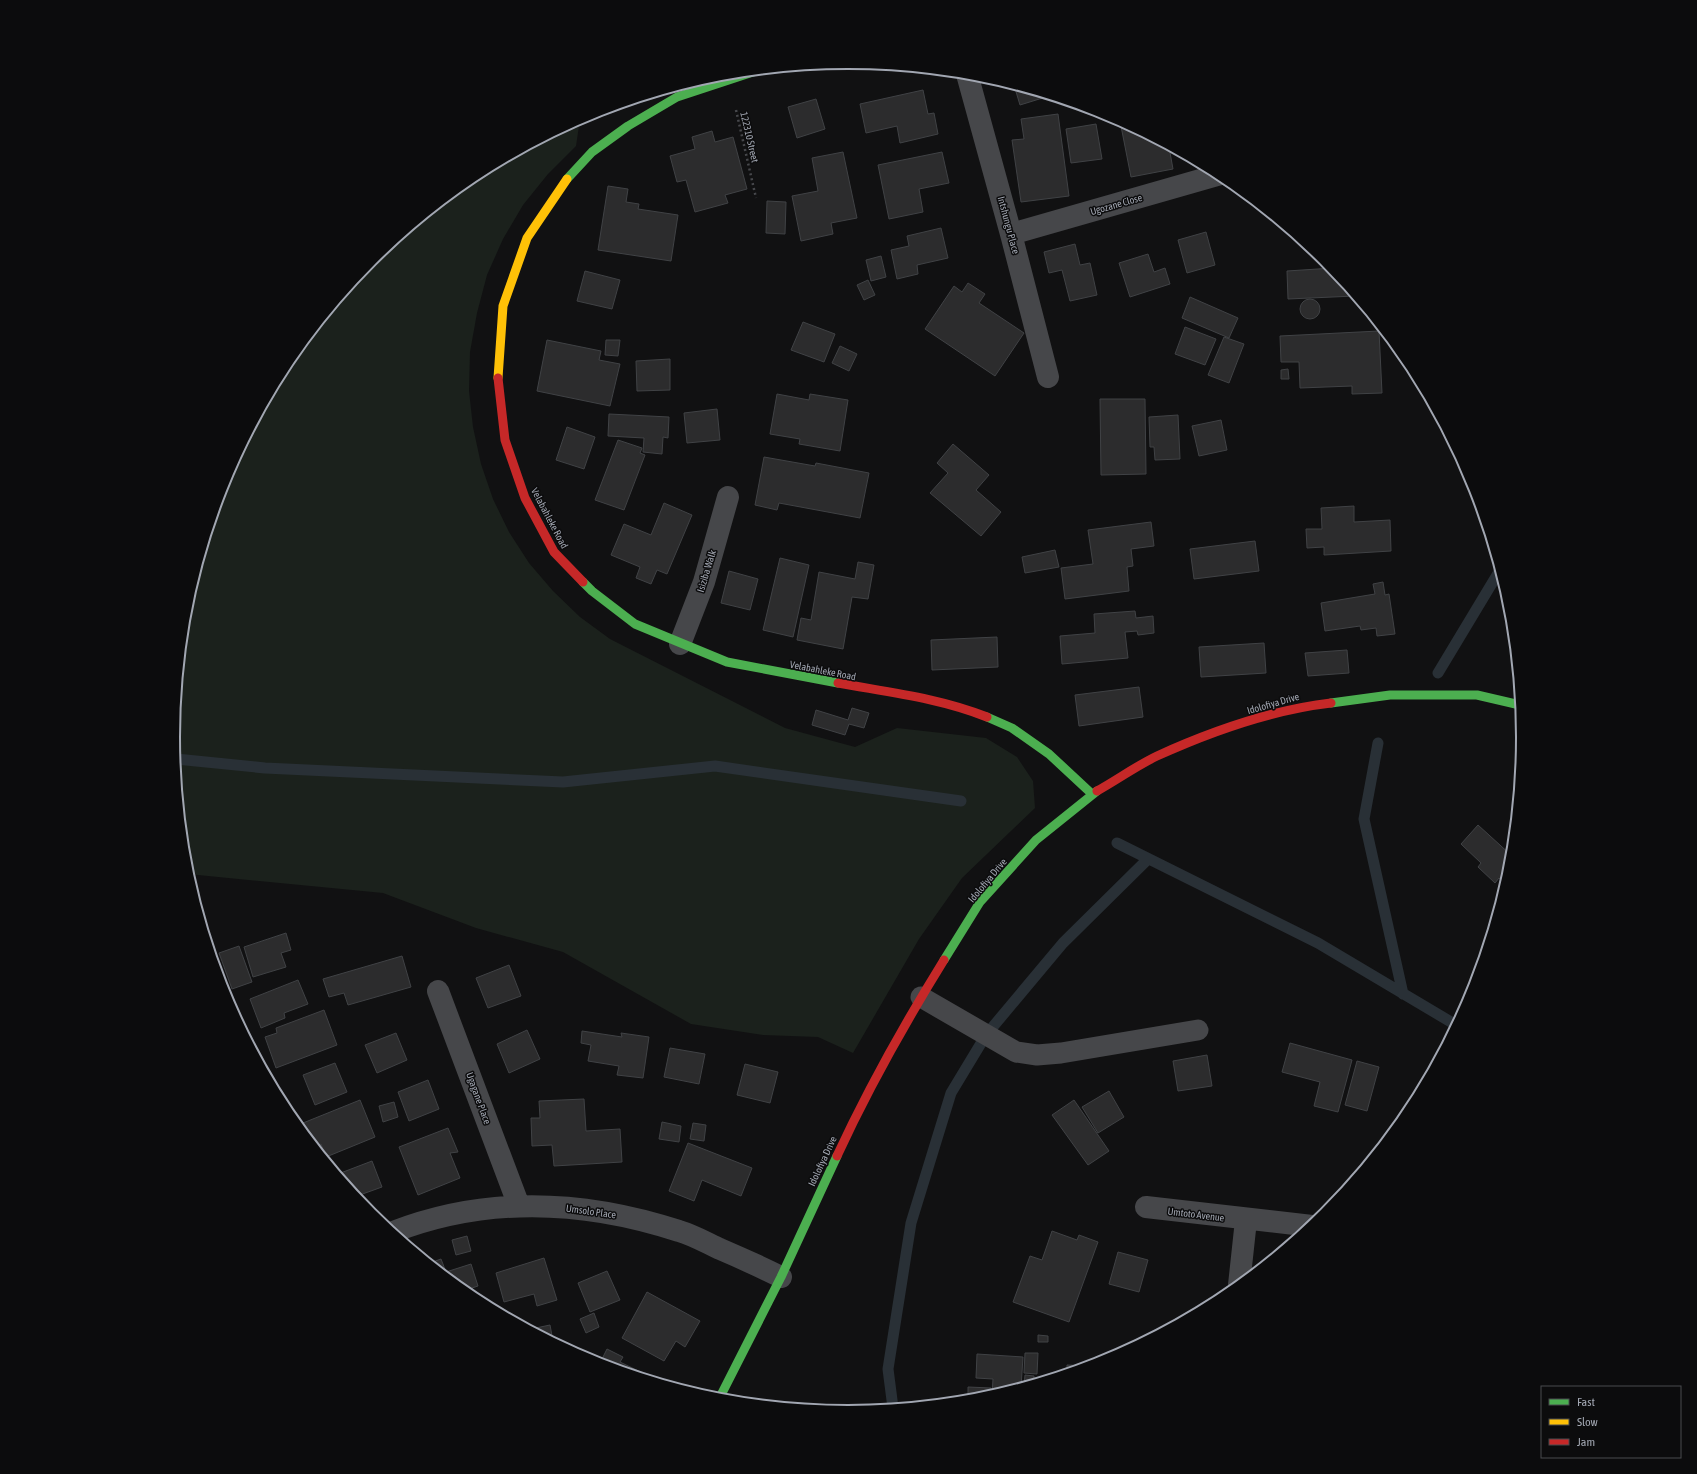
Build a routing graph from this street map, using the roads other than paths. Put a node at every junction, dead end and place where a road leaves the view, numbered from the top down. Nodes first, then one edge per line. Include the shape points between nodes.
1 (969, 80) edge
2 (726, 81) edge
3 (1212, 177) edge
4 (1012, 234) junction
5 (1048, 377) dead end
6 (728, 497) dead end
7 (680, 644) junction
8 (1515, 703) edge
9 (1092, 794) junction
10 (438, 991) dead end
11 (921, 997) junction
12 (1198, 1030) dead end
13 (519, 1206) junction
14 (1146, 1207) dead end
15 (1246, 1220) junction
16 (1304, 1225) edge
17 (399, 1230) edge
18 (782, 1276) junction
19 (1240, 1278) edge
20 (722, 1393) edge

1 - 4 street, Intshungu Place
2 - 7 street, Velabahleke Road via 677,98 628,126 592,152 563,184 527,238 503,306 498,380 505,440 525,498 554,552 592,591 636,624
3 - 4 street, Ugozane Close
4 - 5 street, Intshungu Place
6 - 7 street, Isiziba Walk via 704,582
7 - 9 street, Velabahleke Road via 727,662 924,699 969,710 1012,728 1049,754
8 - 9 street, Idolofiya Drive via 1477,695 1390,695 1304,706 1225,728 1156,757
9 - 11 street, Idolofiya Drive via 1036,840 980,902
10 - 13 street, Ugagane Place
11 - 12 lane via 1016,1052 1038,1055
11 - 18 street, Idolofiya Drive via 850,1127
13 - 17 street, Umsolo Place via 476,1209
13 - 18 street, Umsolo Place via 576,1207 640,1219 681,1231
14 - 15 street, Umtoto Avenue
15 - 16 street, Umtoto Avenue
15 - 19 street
18 - 20 street, Idolofiya Drive

